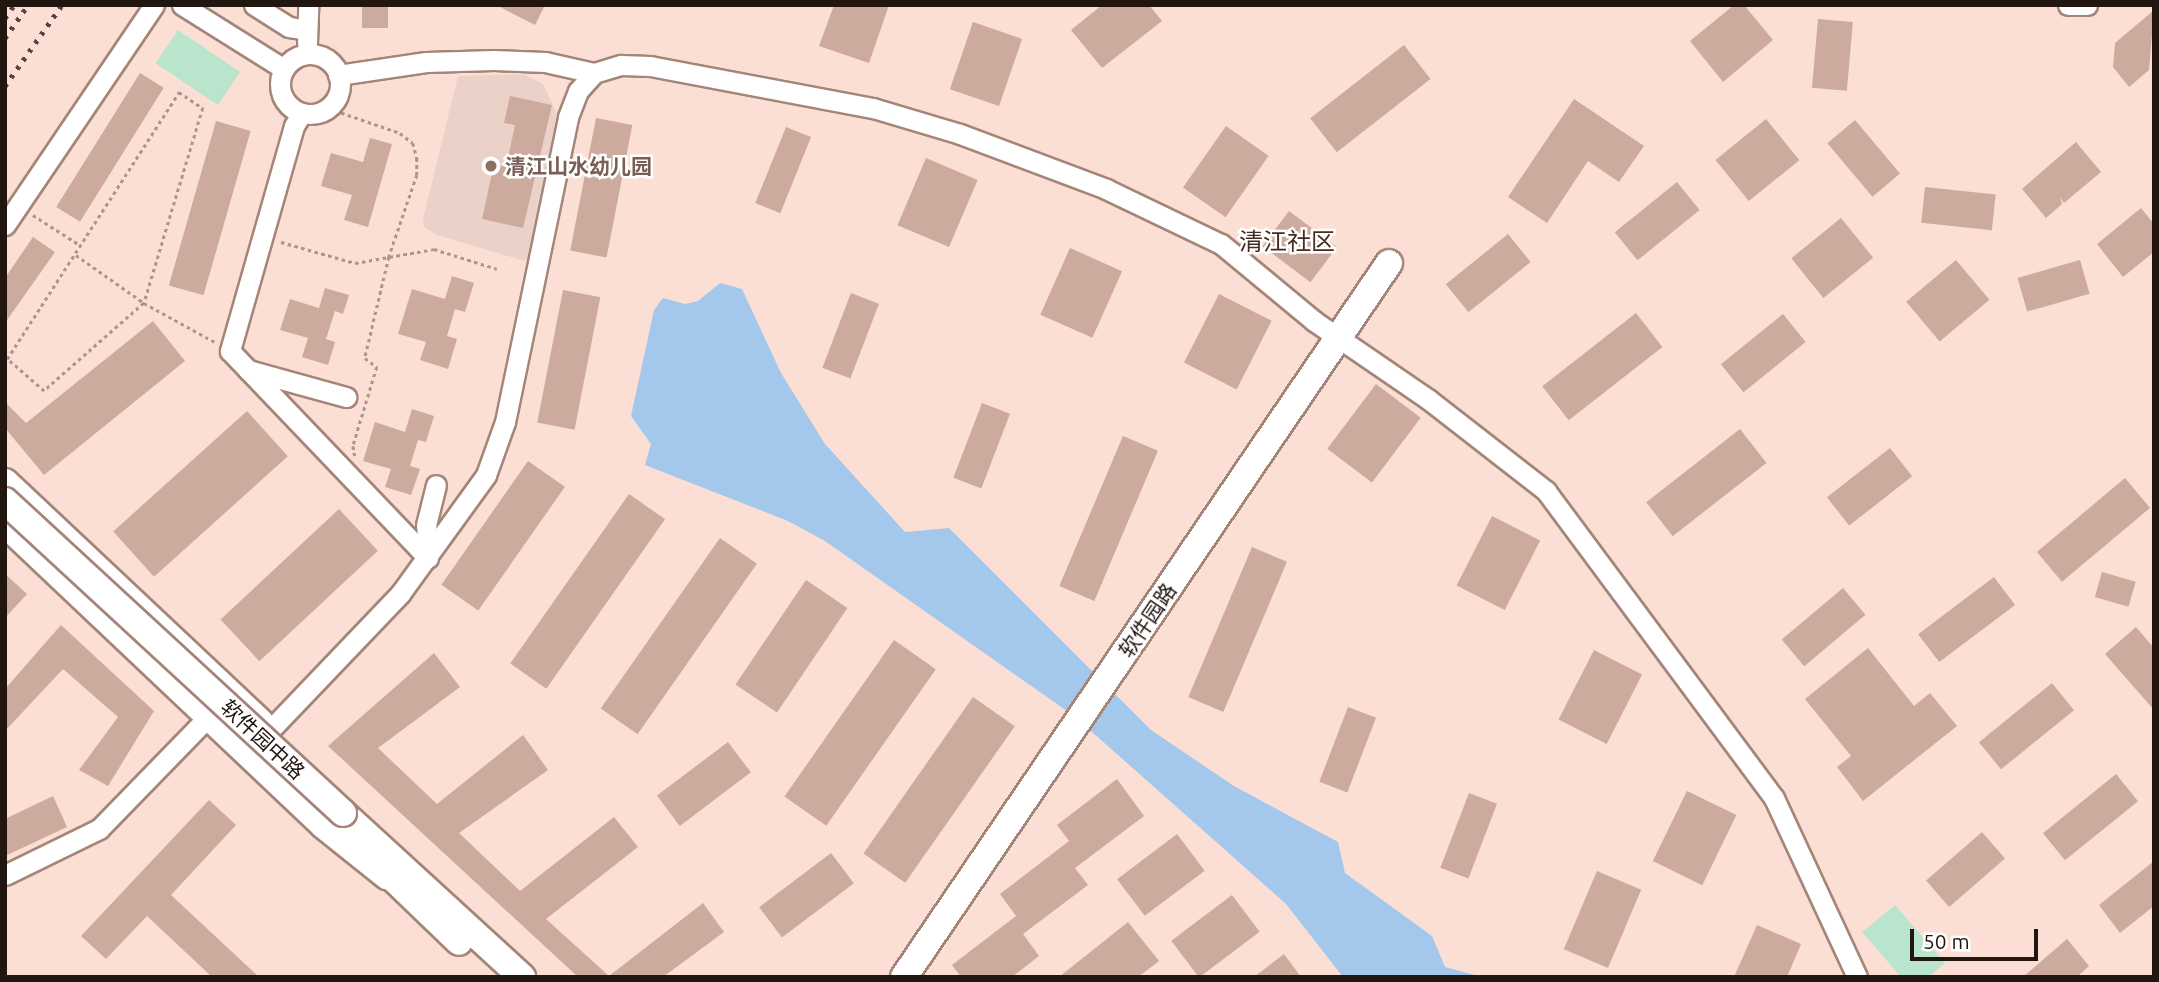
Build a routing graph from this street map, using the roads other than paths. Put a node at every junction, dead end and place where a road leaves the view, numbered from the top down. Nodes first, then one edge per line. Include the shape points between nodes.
1 (154, 5) edge
2 (182, 5) edge
3 (254, 5) edge
4 (308, 5) edge
5 (2068, 5) edge
6 (2087, 5) edge
7 (307, 30) junction
8 (307, 54) junction
9 (284, 69) junction
10 (594, 73) junction
11 (338, 75) junction
12 (302, 113) junction
13 (5, 225) edge
14 (1389, 262) dead end
15 (1338, 335) junction
16 (248, 370) junction
17 (346, 397) dead end
18 (5, 480) edge
19 (436, 485) dead end
20 (5, 500) edge
21 (5, 512) edge
22 (5, 526) edge
23 (428, 558) junction
24 (180, 643) junction
25 (155, 669) junction
26 (207, 718) junction
27 (271, 729) junction
28 (340, 816) junction
29 (5, 875) edge
30 (408, 882) junction
31 (496, 977) edge
32 (522, 977) edge
33 (904, 977) edge
34 (1857, 977) edge

1 - 13 street
2 - 9 street
3 - 7 street via 289,27
4 - 7 street
5 - 6 street
7 - 8 street
8 - 9 street
8 - 11 street via 326,59
9 - 12 street via 282,96
10 - 11 street via 545,62 494,60 426,62
10 - 15 street via 621,65 650,65 787,88 960,134 1105,189 1195,230 1221,244
10 - 23 street via 578,91 568,117 496,451 471,500
11 - 12 street via 339,93 328,108
12 - 16 street via 294,126 230,351
14 - 15 main road, 软件园路
15 - 33 main road, 软件园路
15 - 34 street via 1546,491 1774,798
16 - 17 street
16 - 23 street
18 - 24 street
19 - 23 street via 426,525
20 - 28 main road, 软件园中路, bridge
21 - 28 main road, 软件园中路
22 - 25 street
23 - 27 street via 400,594
24 - 25 street via 166,637 151,641 147,648
24 - 27 street
25 - 26 street
26 - 29 street via 99,829
26 - 30 street via 322,825
27 - 30 street via 349,802
28 - 30 main road, 软件园中路
30 - 31 main road, 软件园中路
30 - 32 main road, 软件园中路

